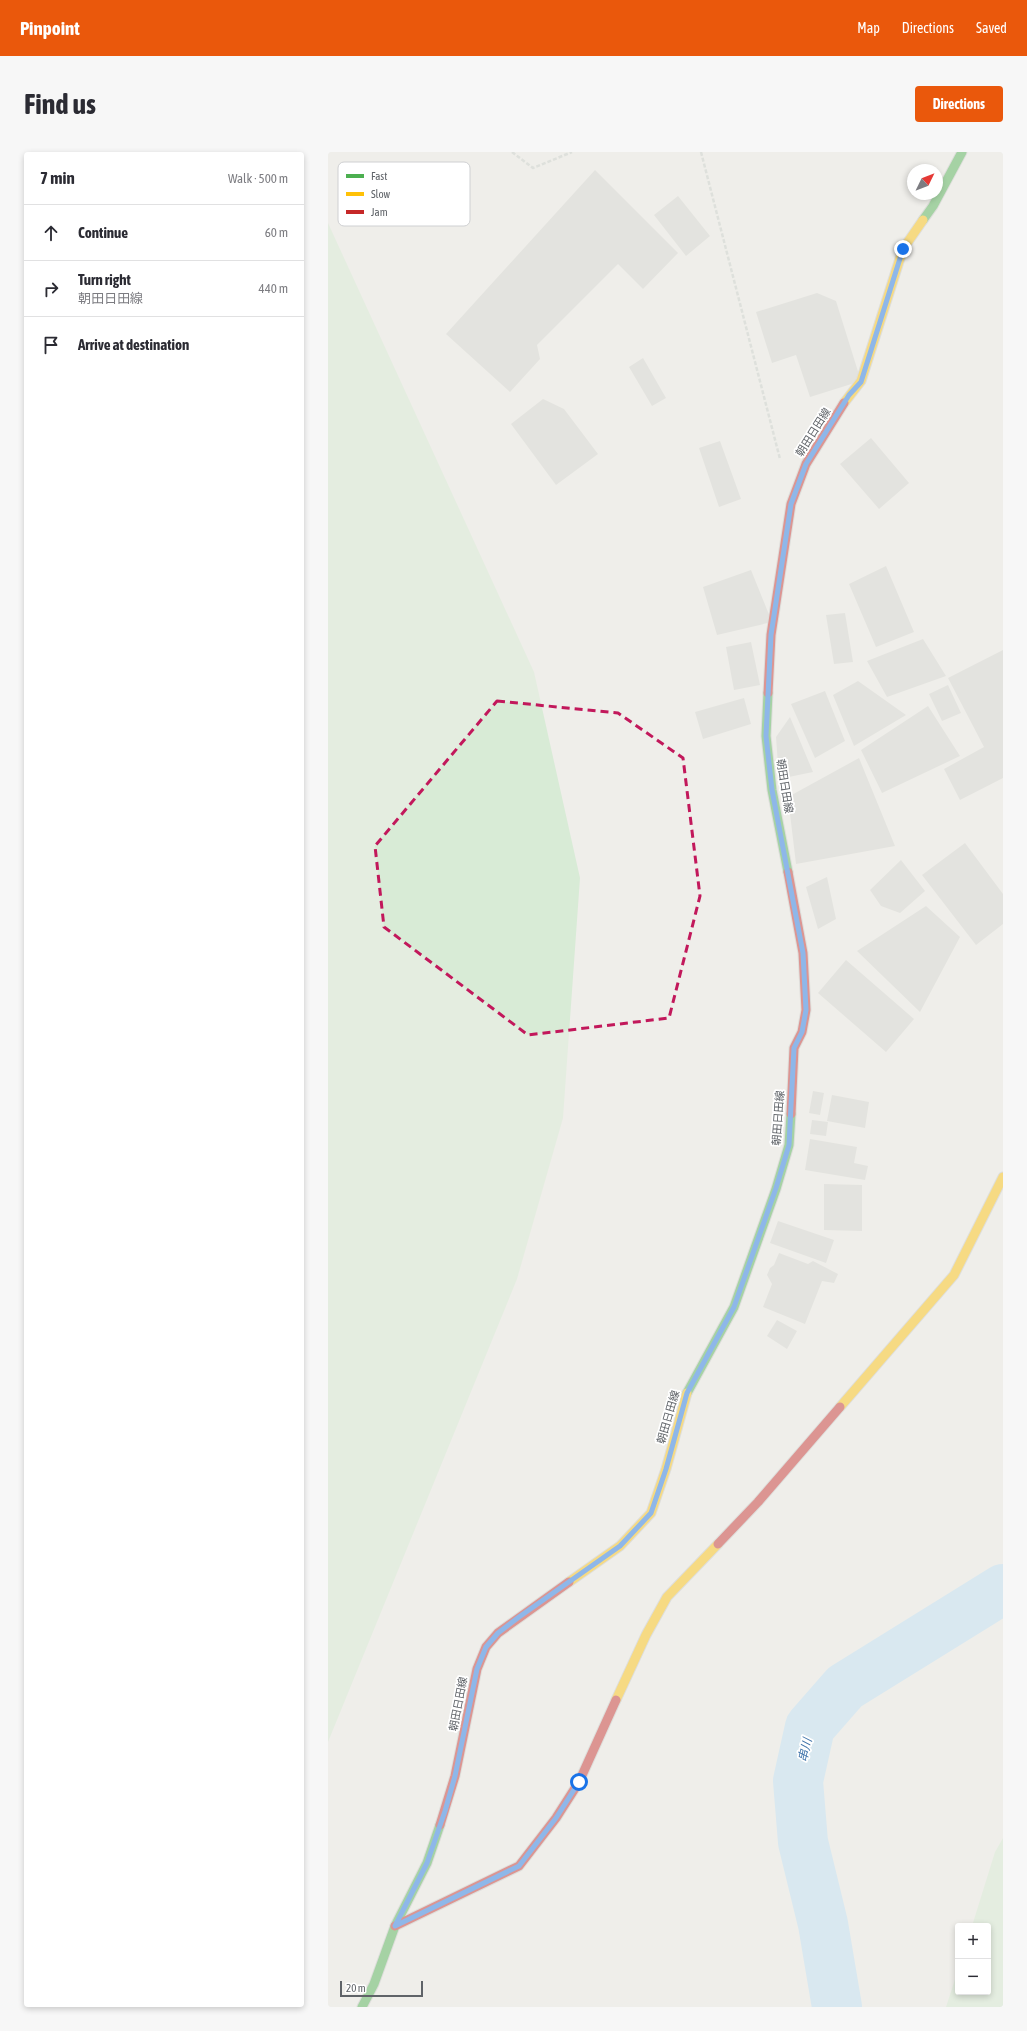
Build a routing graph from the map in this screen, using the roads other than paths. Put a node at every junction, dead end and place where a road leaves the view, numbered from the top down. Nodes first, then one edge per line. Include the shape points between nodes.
1 (962, 152) edge
2 (1003, 1177) edge
3 (395, 1926) junction
4 (362, 2007) edge

1 - 3 main road, 朝田日田線 via 933,206 903,249 861,382 849,395 806,464 791,504 771,635 766,736 772,790 803,953 806,1010 802,1032 794,1048 789,1145 776,1188 734,1307 687,1393 651,1513 620,1546 519,1617 498,1633 486,1647 477,1669 455,1776 445,1811 427,1863
2 - 3 main road via 954,1275 763,1497 667,1597 646,1635 579,1782 556,1818 519,1866
3 - 4 main road, 朝田日田線 via 374,1984

